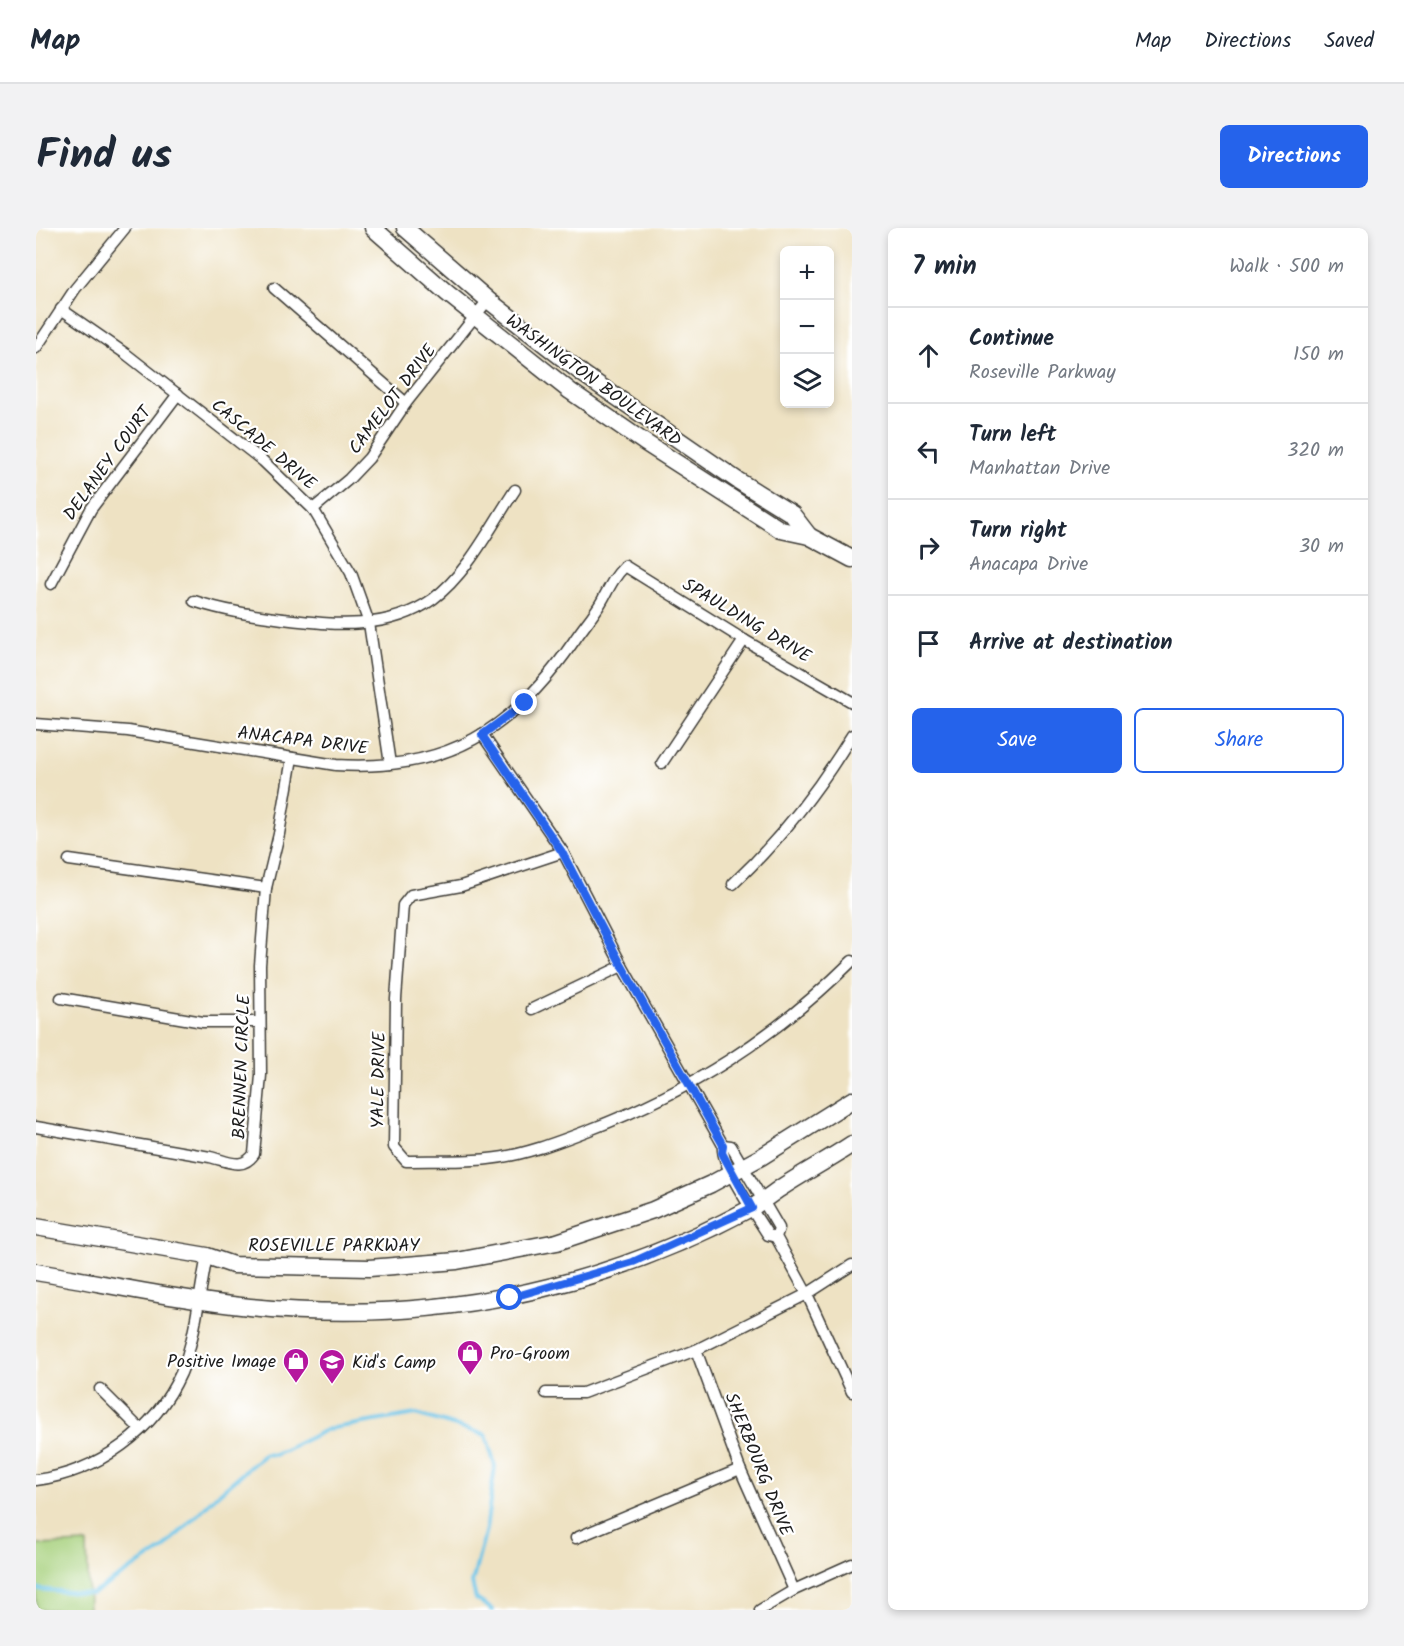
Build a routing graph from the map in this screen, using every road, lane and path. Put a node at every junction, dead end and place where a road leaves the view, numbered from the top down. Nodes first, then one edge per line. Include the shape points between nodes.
1 (125, 228) edge
2 (373, 228) edge
3 (405, 228) edge
4 (274, 288) dead end
5 (488, 300) junction
6 (61, 309) junction
7 (476, 316) junction
8 (36, 348) edge
9 (178, 394) junction
10 (406, 404) junction
11 (515, 490) dead end
12 (313, 509) junction
13 (809, 536) junction
14 (852, 559) edge
15 (626, 566) joint
16 (51, 584) dead end
17 (194, 601) dead end
18 (369, 623) junction
19 (744, 640) junction
20 (852, 702) edge
21 (36, 724) edge
22 (482, 735) junction
23 (852, 735) edge
24 (292, 758) junction
25 (662, 763) dead end
26 (390, 765) junction
27 (562, 852) junction
28 (69, 860) dead end
29 (733, 884) dead end
30 (266, 888) junction
31 (852, 961) edge
32 (622, 966) junction
33 (62, 999) dead end
34 (532, 1009) dead end
35 (260, 1022) junction
36 (689, 1086) junction
37 (852, 1100) edge
38 (36, 1127) edge
39 (852, 1144) edge
40 (738, 1170) junction
41 (752, 1198) junction
42 (36, 1227) edge
43 (207, 1256) junction
44 (852, 1265) edge
45 (36, 1272) edge
46 (807, 1294) junction
47 (198, 1299) junction
48 (696, 1350) junction
49 (100, 1389) dead end
50 (852, 1392) edge
51 (546, 1393) dead end
52 (140, 1429) junction
53 (740, 1469) junction
54 (36, 1480) edge
55 (576, 1538) dead end
56 (852, 1564) edge
57 (794, 1590) junction
58 (760, 1610) edge

1 - 6 street
2 - 7 main road, WASHINGTON BOULEVARD
3 - 5 main road, WASHINGTON BOULEVARD
4 - 10 street
5 - 7 street, CAMELOT DRIVE
5 - 13 main road, WASHINGTON BOULEVARD via 656,426 792,514
6 - 8 street
6 - 9 street, CASCADE DRIVE
7 - 10 street, CAMELOT DRIVE
7 - 13 main road, WASHINGTON BOULEVARD via 570,391 689,472 781,530
9 - 12 street, CASCADE DRIVE via 263,461
9 - 16 street, DELANEY COURT via 91,509
10 - 12 street, CAMELOT DRIVE via 369,458
11 - 18 street via 452,581 434,598 412,611
12 - 18 street, CASCADE DRIVE via 351,573
13 - 14 main road, WASHINGTON BOULEVARD
15 - 19 street, SPAULDING DRIVE
15 - 22 street, ANACAPA DRIVE via 611,580 603,599 546,680 525,703
17 - 18 street via 234,613 326,624
18 - 26 street, CASCADE DRIVE
19 - 20 street, SPAULDING DRIVE
19 - 25 street
21 - 24 street, ANACAPA DRIVE via 118,730
22 - 26 street, ANACAPA DRIVE via 442,753
22 - 27 street
23 - 29 street via 806,807
24 - 26 street, ANACAPA DRIVE via 336,765
24 - 30 street, BRENNEN CIRCLE
27 - 32 street
27 - 36 street, YALE DRIVE via 461,886 411,896 403,905 396,999 394,1147 398,1155 406,1161 490,1159 559,1142
28 - 30 street
30 - 35 street, BRENNEN CIRCLE
31 - 36 street via 811,1001
32 - 34 street
32 - 36 street
33 - 35 street via 203,1022
35 - 38 street, BRENNEN CIRCLE via 257,1142 248,1162 238,1165
36 - 40 street via 723,1145 731,1146
37 - 40 main road, ROSEVILLE PARKWAY
39 - 41 main road
40 - 41 street
40 - 43 main road, ROSEVILLE PARKWAY via 630,1218 557,1242 486,1257 369,1268 233,1265
41 - 46 street via 768,1235 776,1237
41 - 47 main road via 633,1262 493,1301 348,1312 249,1307
42 - 43 main road, ROSEVILLE PARKWAY
43 - 47 street
44 - 46 street
45 - 47 main road
46 - 48 street
46 - 50 street
47 - 52 street via 181,1372 167,1398
48 - 51 street via 584,1393
48 - 53 street, SHERBOURG DRIVE
49 - 52 street
52 - 54 street via 99,1461 72,1473
53 - 55 street
53 - 57 street, SHERBOURG DRIVE
56 - 57 street
57 - 58 street

